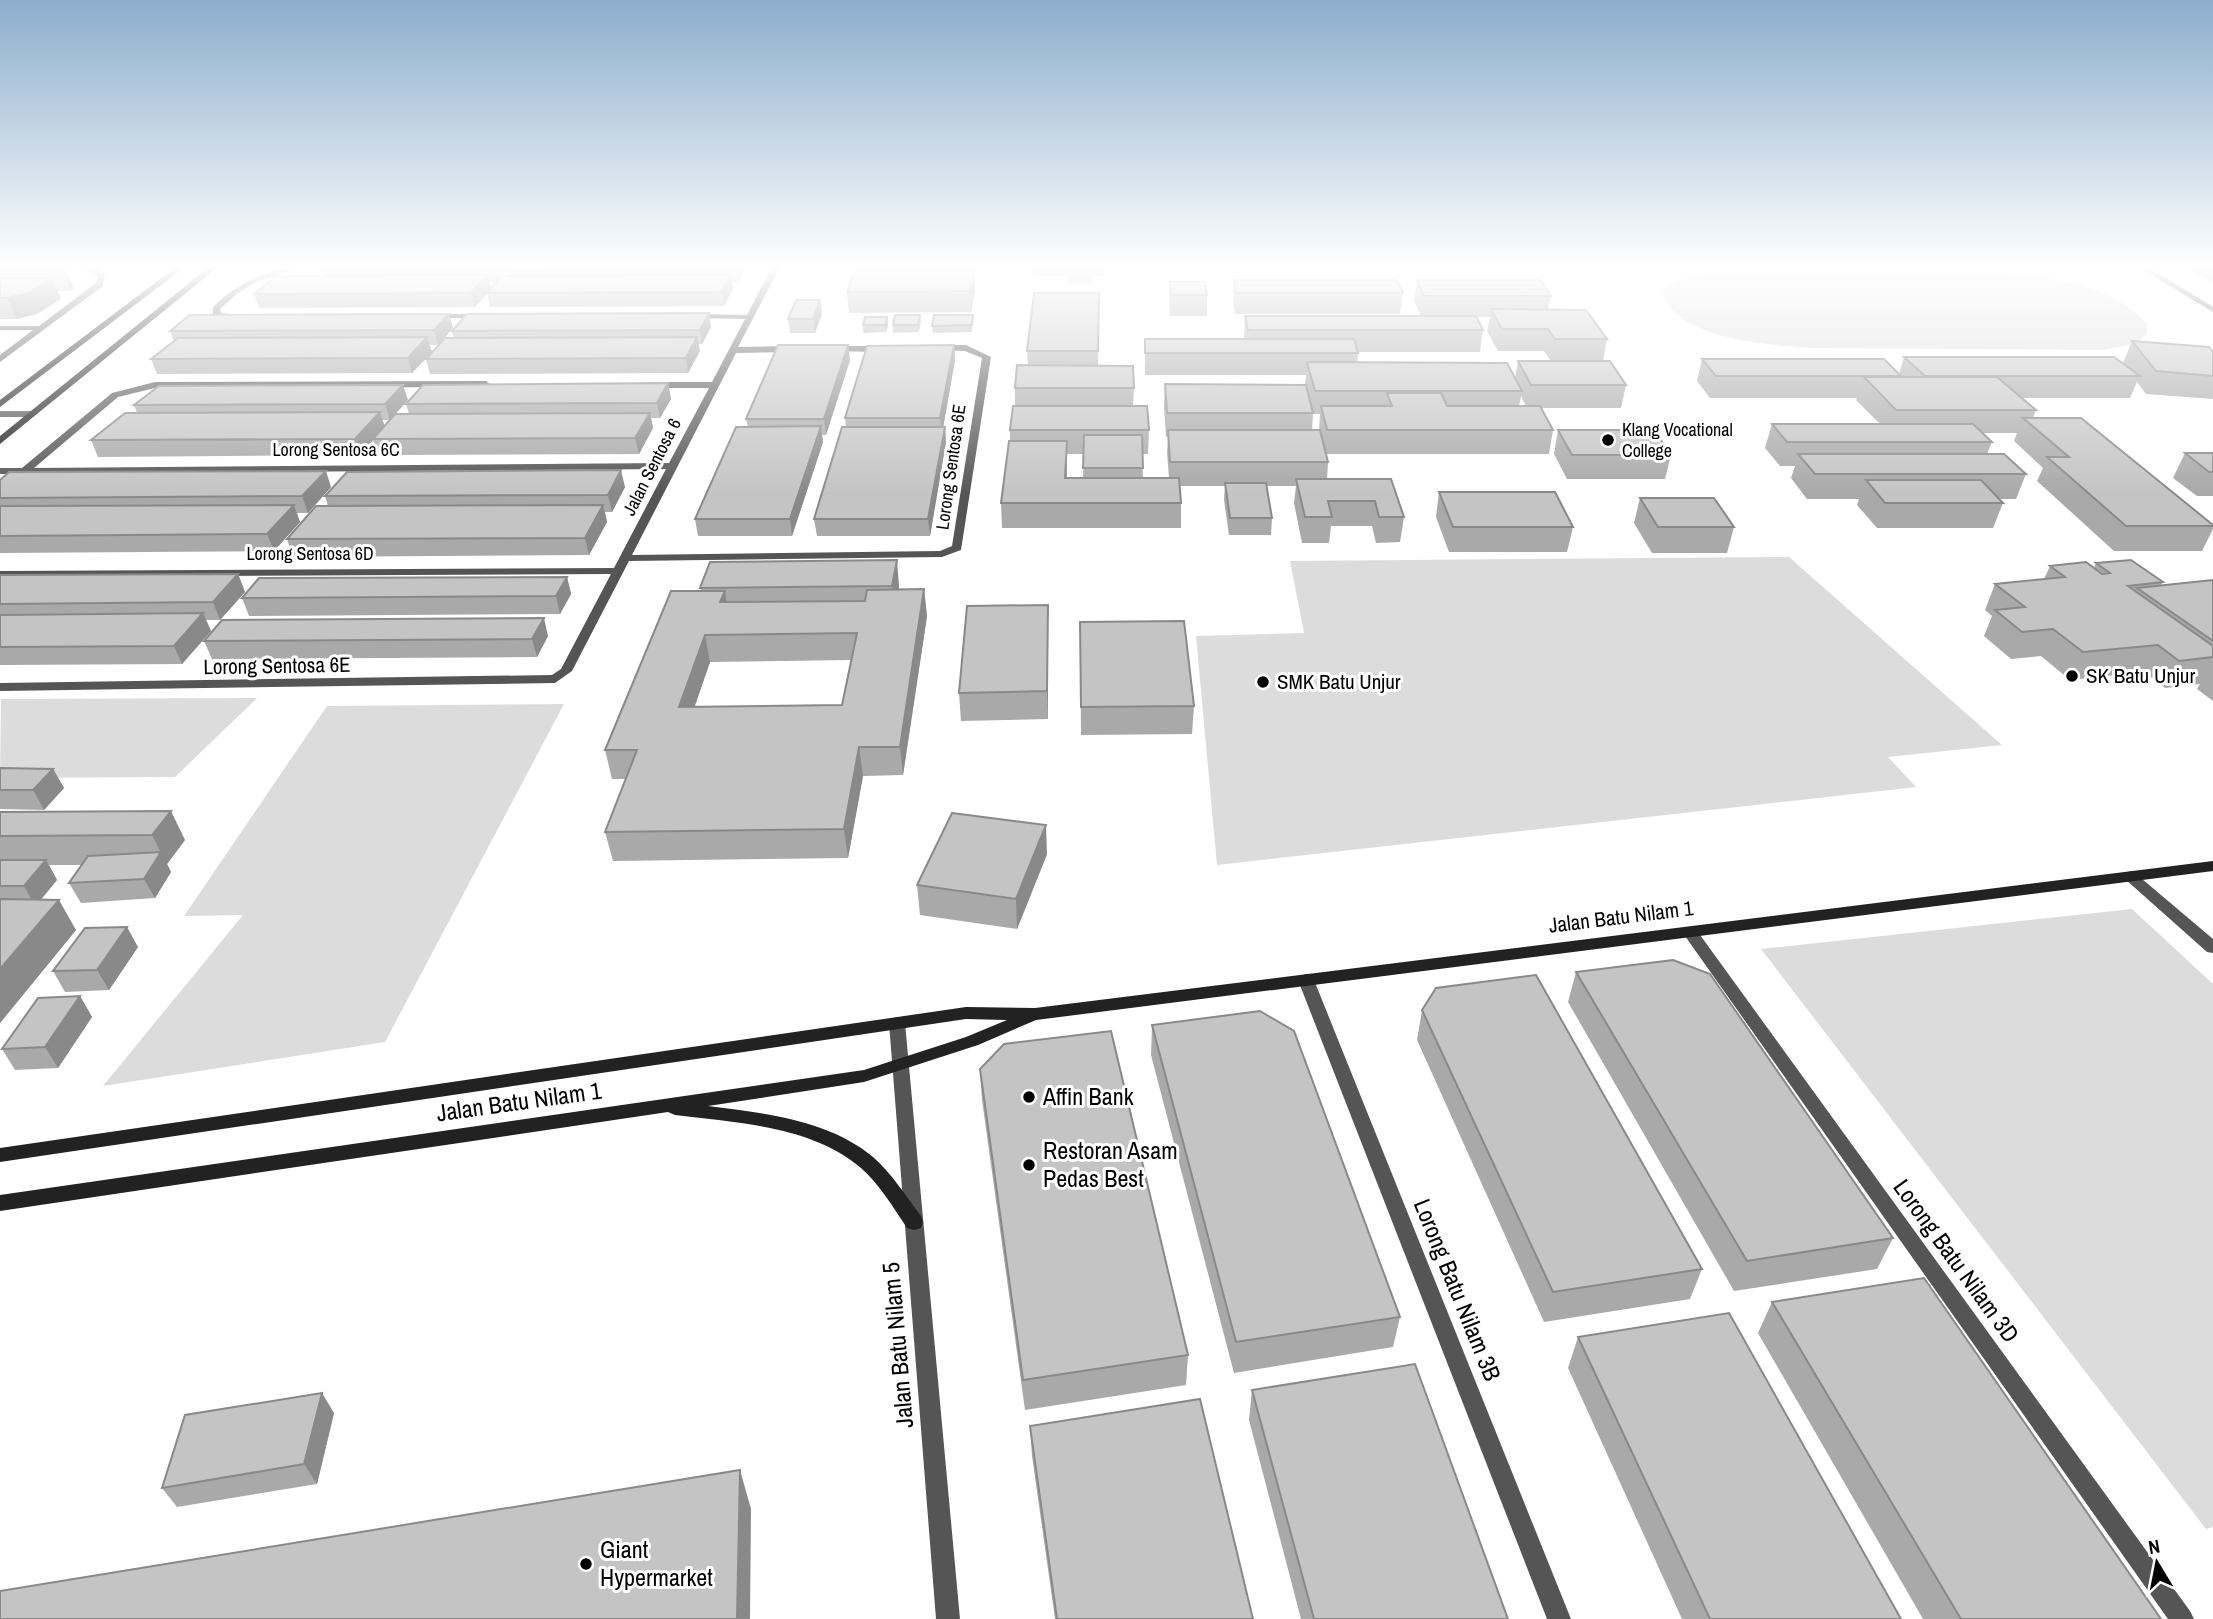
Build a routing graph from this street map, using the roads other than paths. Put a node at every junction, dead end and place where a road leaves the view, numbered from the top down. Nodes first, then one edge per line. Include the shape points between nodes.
1 (21, 343) edge
2 (81, 343) edge
3 (120, 343) edge
4 (737, 343) edge
5 (898, 348) edge
6 (925, 348) edge
7 (802, 349) edge
8 (815, 349) edge
9 (733, 350) junction
10 (0, 359) edge
11 (495, 384) edge
12 (632, 385) edge
13 (715, 385) junction
14 (0, 404) edge
15 (0, 414) edge
16 (31, 414) junction
17 (0, 441) edge
18 (673, 466) junction
19 (25, 470) junction
20 (0, 471) edge
21 (626, 558) junction
22 (619, 571) junction
23 (0, 574) edge
24 (555, 679) joint
25 (0, 687) edge
26 (2213, 866) edge
27 (2130, 876) junction
28 (1690, 932) junction
29 (2213, 948) edge
30 (1306, 980) junction
31 (1035, 1014) junction
32 (897, 1023) junction
33 (903, 1065) junction
34 (662, 1105) junction
35 (0, 1155) edge
36 (0, 1203) edge
37 (914, 1222) junction
38 (948, 1619) edge
39 (1559, 1619) edge
40 (2182, 1619) edge

1 - 10 street
2 - 14 main road
3 - 16 main road
4 - 9 street, Jalan Sentosa 6
5 - 8 street
6 - 21 street, Lorong Sentosa 6E via 967,348 987,357 953,551
7 - 9 street
9 - 13 street, Jalan Sentosa 6
11 - 19 street via 155,385 115,395
12 - 13 street
13 - 18 street, Jalan Sentosa 6
15 - 16 street
16 - 17 main road
18 - 19 street, Lorong Sentosa 6C
18 - 21 street, Jalan Sentosa 6
19 - 20 street, Lorong Sentosa 6C
21 - 22 street, Jalan Sentosa 6
22 - 23 street, Lorong Sentosa 6D
22 - 24 street, Jalan Sentosa 6 via 566,671
24 - 25 street, Lorong Sentosa 6E
26 - 27 main road, Jalan Batu Nilam 1
27 - 28 main road, Jalan Batu Nilam 1
27 - 29 street
28 - 30 main road, Jalan Batu Nilam 1
28 - 40 street, Lorong Batu Nilam 3D
30 - 31 main road, Jalan Batu Nilam 1
30 - 39 street, Lorong Batu Nilam 3B
31 - 32 main road, Jalan Batu Nilam 1 via 966,1013
31 - 33 main road, Jalan Batu Nilam 1
32 - 33 street, Jalan Batu Nilam 5
32 - 35 main road, Jalan Batu Nilam 1
33 - 34 main road, Jalan Batu Nilam 1 via 864,1076
33 - 37 street, Jalan Batu Nilam 5
34 - 36 main road, Jalan Batu Nilam 1
34 - 37 main road via 822,1135 861,1158
37 - 38 street, Jalan Batu Nilam 5

